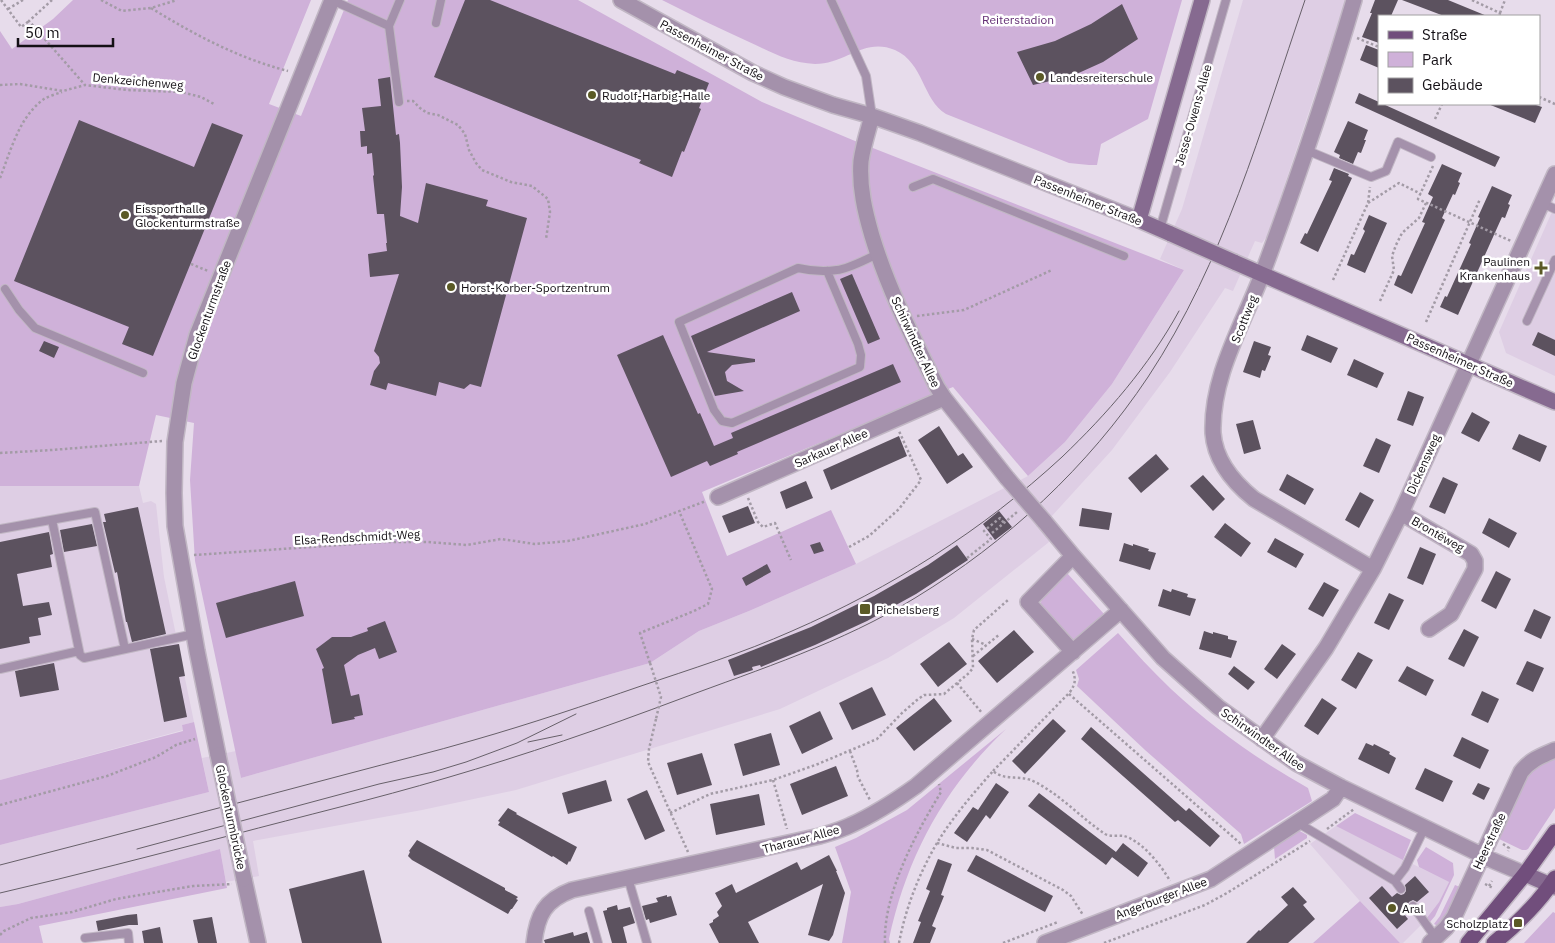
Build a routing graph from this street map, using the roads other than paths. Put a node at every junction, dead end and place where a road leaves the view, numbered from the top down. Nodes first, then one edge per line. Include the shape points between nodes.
1 (332, 0) edge
2 (400, 0) edge
3 (441, 0) edge
4 (621, 0) edge
5 (831, 0) edge
6 (1202, 0) edge
7 (1226, 0) edge
8 (1354, 0) edge
9 (436, 22) dead end
10 (389, 26) junction
11 (399, 102) road end
12 (872, 116) junction
13 (1306, 150) junction
14 (1431, 157) road end
15 (1555, 174) edge
16 (913, 187) dead end
17 (1548, 206) edge
18 (1139, 220) junction
19 (1166, 232) junction
20 (878, 254) junction
21 (1124, 256) dead end
22 (1555, 260) edge
23 (826, 271) junction
24 (1262, 274) junction
25 (5, 289) dead end
26 (1527, 321) dead end
27 (1468, 364) junction
28 (143, 373) dead end
29 (944, 398) junction
30 (1555, 402) edge
31 (713, 499) road end
32 (1401, 513) junction
33 (52, 520) junction
34 (0, 529) edge
35 (1073, 556) junction
36 (1373, 569) junction
37 (1121, 610) junction
38 (1428, 630) dead end
39 (194, 634) junction
40 (125, 650) junction
41 (79, 651) junction
42 (1073, 652) junction
43 (0, 669) edge
44 (1262, 739) junction
45 (1555, 750) edge
46 (218, 755) joint
47 (1341, 787) junction
48 (1298, 823) junction
49 (1425, 827) junction
50 (1555, 832) edge
51 (1482, 855) junction
52 (1525, 874) junction
53 (628, 878) junction
54 (1395, 881) junction
55 (1553, 884) edge
56 (1401, 889) dead end
57 (1413, 906) dead end
58 (589, 911) dead end
59 (85, 938) dead end
60 (1433, 941) edge
61 (130, 943) edge
62 (258, 943) edge
63 (534, 943) edge
64 (598, 943) edge
65 (647, 943) edge
66 (1045, 943) edge
67 (1468, 943) edge
68 (1494, 943) edge

1 - 10 lane
1 - 39 street, Glockenturmstraße via 204,316 181,399 175,442 175,509
2 - 10 lane
3 - 9 lane
4 - 12 street, Passenheimer Straße via 784,87
5 - 12 lane via 866,76
6 - 18 street, Jesse-Owens-Allee
7 - 19 lane, Jesse-Owens-Allee
8 - 13 street, Scottweg
10 - 11 lane
12 - 18 street, Passenheimer Straße
12 - 20 street, Schirwindter Allee via 861,162 862,189
13 - 14 lane via 1371,177 1386,171 1398,142
13 - 24 street, Scottweg
15 - 17 street, Dickensweg
16 - 21 lane via 933,179
17 - 27 street, Dickensweg
18 - 19 street, Passenheimer Straße
19 - 24 street, Passenheimer Straße, bridge
20 - 23 lane via 839,270
20 - 29 street, Schirwindter Allee via 903,318
22 - 26 lane
23 - 23 lane via 798,268 679,322 714,410 722,421 732,423 860,367 858,344
24 - 27 street, Passenheimer Straße
24 - 36 street, Scottweg via 1216,392 1213,414 1216,449 1238,486 1254,499
25 - 28 lane via 35,328
27 - 30 street, Passenheimer Straße
27 - 32 street, Dickensweg
29 - 31 street, Sarkauer Allee
29 - 35 street, Schirwindter Allee, bridge
32 - 36 street, Dickensweg
32 - 38 street, Brontëweg via 1471,554 1475,561 1475,569 1451,614
33 - 34 lane
33 - 40 lane via 95,512
33 - 41 lane
35 - 37 street, Schirwindter Allee
35 - 42 street via 1028,602
36 - 44 street, Dickensweg via 1326,648
37 - 42 street, Tharauer Allee
37 - 44 street, Schirwindter Allee via 1191,684
39 - 40 lane
39 - 46 street, Glockenturmstraße
40 - 41 lane via 84,658
41 - 43 lane
42 - 53 street, Tharauer Allee via 916,786 850,826 820,836
44 - 47 street, Schirwindter Allee via 1296,764
45 - 51 street, Heerstraße via 1535,758 1520,772
46 - 62 street, Glockenturmbrücke, bridge via 238,881
47 - 48 street, Angerburger Allee via 1333,799
47 - 49 street, Schirwindter Allee
48 - 54 lane
48 - 66 street, Angerburger Allee via 1211,879 1174,885 1083,920
49 - 51 street, Schirwindter Allee
49 - 54 lane
50 - 52 main road
51 - 52 street, Schirwindter Allee
51 - 60 street, Heerstraße via 1454,917
52 - 55 street
52 - 67 main road
53 - 63 street, Tharauer Allee via 572,890 551,901 536,925
53 - 65 lane
54 - 56 lane
55 - 68 main road via 1518,923
57 - 60 lane
58 - 64 lane
59 - 61 lane via 128,933

